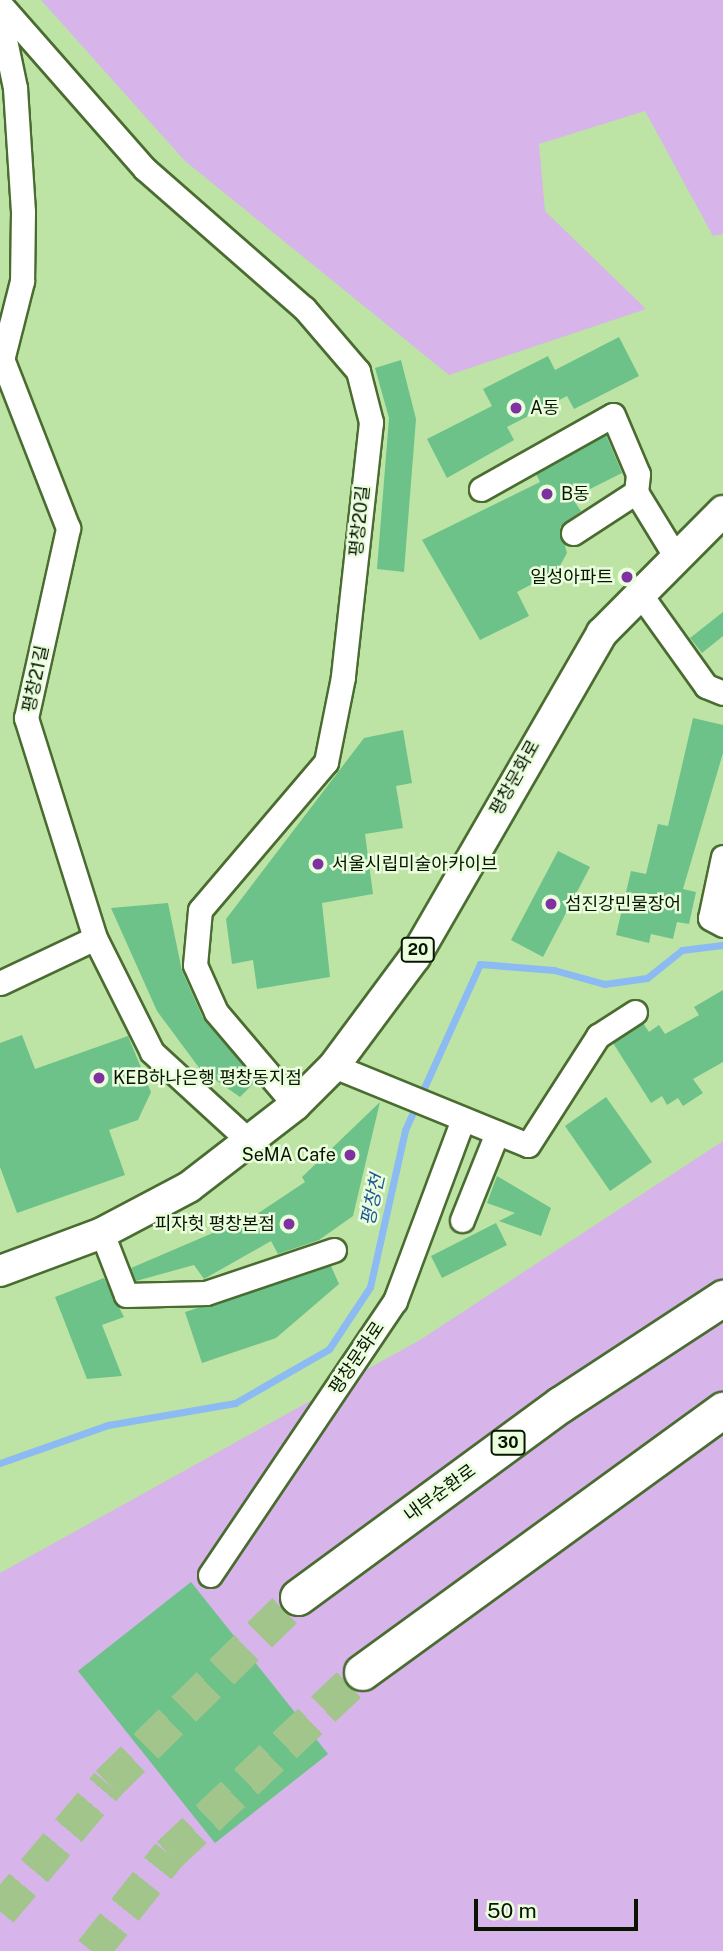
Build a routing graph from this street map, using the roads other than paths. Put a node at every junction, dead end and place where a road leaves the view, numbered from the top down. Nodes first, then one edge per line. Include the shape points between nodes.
1 (0, 4) edge
2 (0, 16) edge
3 (1, 364) edge
4 (481, 489) dead end
5 (636, 492) junction
6 (723, 511) edge
7 (573, 533) dead end
8 (674, 554) junction
9 (638, 591) junction
10 (723, 693) edge
11 (723, 857) edge
12 (723, 925) edge
13 (95, 938) junction
14 (0, 984) edge
15 (635, 1012) dead end
16 (334, 1066) junction
17 (295, 1105) junction
18 (463, 1119) junction
19 (497, 1133) junction
20 (249, 1140) junction
21 (461, 1220) dead end
22 (102, 1233) junction
23 (334, 1250) dead end
24 (0, 1271) edge
25 (723, 1297) edge
26 (723, 1410) edge
27 (210, 1575) dead end
28 (298, 1597) tunnel mouth
29 (362, 1672) tunnel mouth

1 - 17 street, 평창20길 via 145,169 304,307 358,371 371,422 343,677 326,762 200,910 195,965 216,1012
2 - 3 street, 평창21길 via 15,88 23,212 22,281
3 - 13 street, 평창21길 via 68,528 26,718
4 - 5 street via 613,415 638,474
5 - 7 street
5 - 8 street
6 - 8 main road, 평창문화로 / 20
8 - 9 main road, 평창문화로 / 20
9 - 10 street via 706,686
9 - 16 main road, 평창문화로 / 20 via 559,700 400,980
11 - 12 street via 710,918
13 - 14 street
13 - 20 street, 평창21길 via 152,1052
15 - 19 street via 598,1037 528,1144
16 - 17 main road, 평창문화로 / 20
16 - 18 street
17 - 20 main road, 평창문화로 / 20
18 - 19 street
18 - 27 street, 평창문화로 via 395,1301
19 - 21 street
20 - 22 main road, 평창문화로 / 20 via 189,1187
22 - 23 street via 126,1295 206,1293
22 - 24 main road, 평창문화로 / 20
25 - 28 highway, 내부순환로 / 30 via 561,1404
26 - 29 highway

